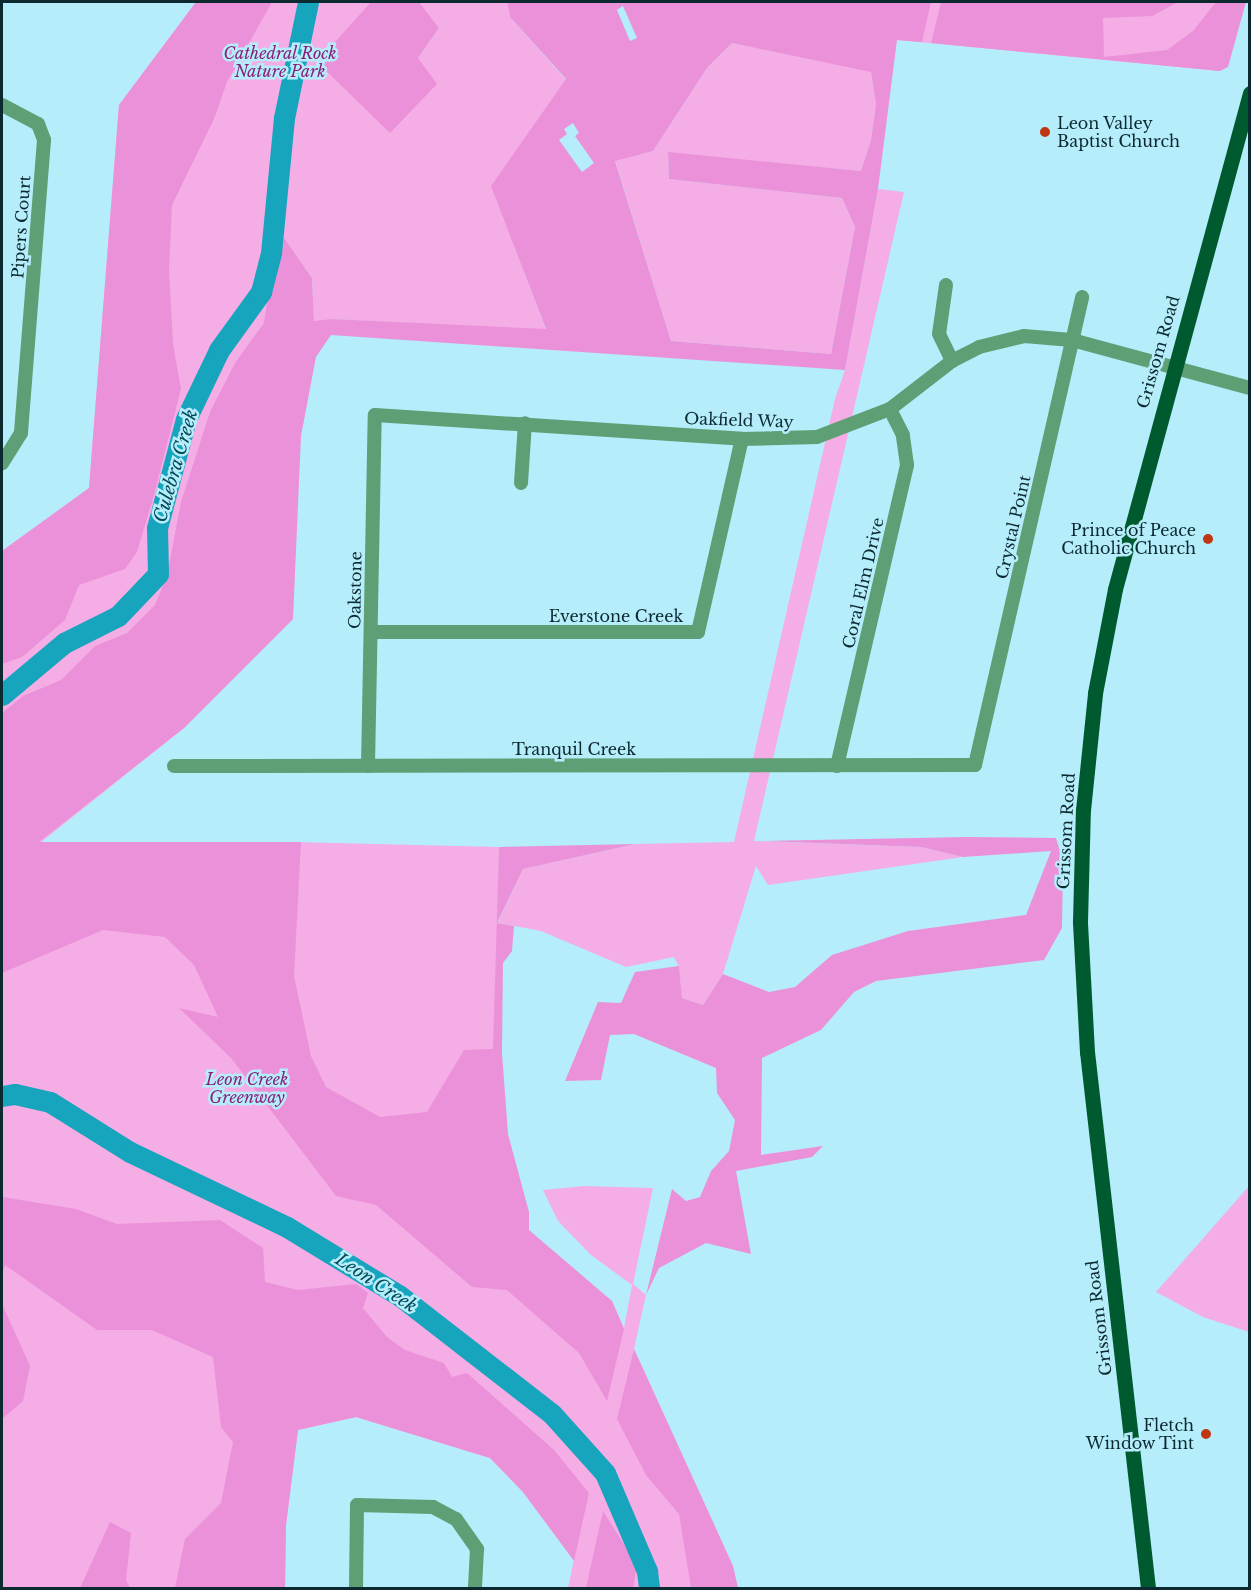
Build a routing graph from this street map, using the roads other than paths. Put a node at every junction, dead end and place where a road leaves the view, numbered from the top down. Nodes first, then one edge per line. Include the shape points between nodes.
1 (1250, 93) edge
2 (2, 105) edge
3 (946, 285) dead end
4 (1082, 297) dead end
5 (1072, 340) junction
6 (952, 361) junction
7 (1173, 366) junction
8 (1250, 388) edge
9 (890, 409) junction
10 (375, 415) joint
11 (525, 423) junction
12 (742, 439) junction
13 (2, 462) edge
14 (521, 483) dead end
15 (371, 632) junction
16 (368, 765) junction
17 (975, 765) joint
18 (174, 766) dead end
19 (837, 766) junction
20 (357, 1588) edge
21 (475, 1588) edge
22 (1148, 1588) edge

1 - 7 main road, Grissom Road
2 - 13 street, Pipers Court via 38,124 44,140 18,441
3 - 6 street via 939,334
4 - 5 street, Crystal Point
5 - 6 street, Oakfield Way via 1024,336 979,347
5 - 7 street, Oakfield Way
5 - 17 street, Crystal Point
6 - 9 street, Oakfield Way
7 - 8 street, Oakfield Way
7 - 22 main road, Grissom Road via 1136,497 1104,636 1088,752 1081,865 1087,1052
9 - 12 street, Oakfield Way via 817,437
9 - 19 street, Coral Elm Drive via 903,435 907,465
10 - 11 street, Oakfield Way
10 - 15 street, Oakstone
11 - 12 street, Oakfield Way
11 - 14 street
12 - 15 street, Everstone Creek via 698,632
15 - 16 street, Oakstone
16 - 18 street, Tranquil Creek
16 - 19 street, Tranquil Creek
17 - 19 street, Tranquil Creek
20 - 21 street via 357,1505 433,1507 456,1519 477,1549

